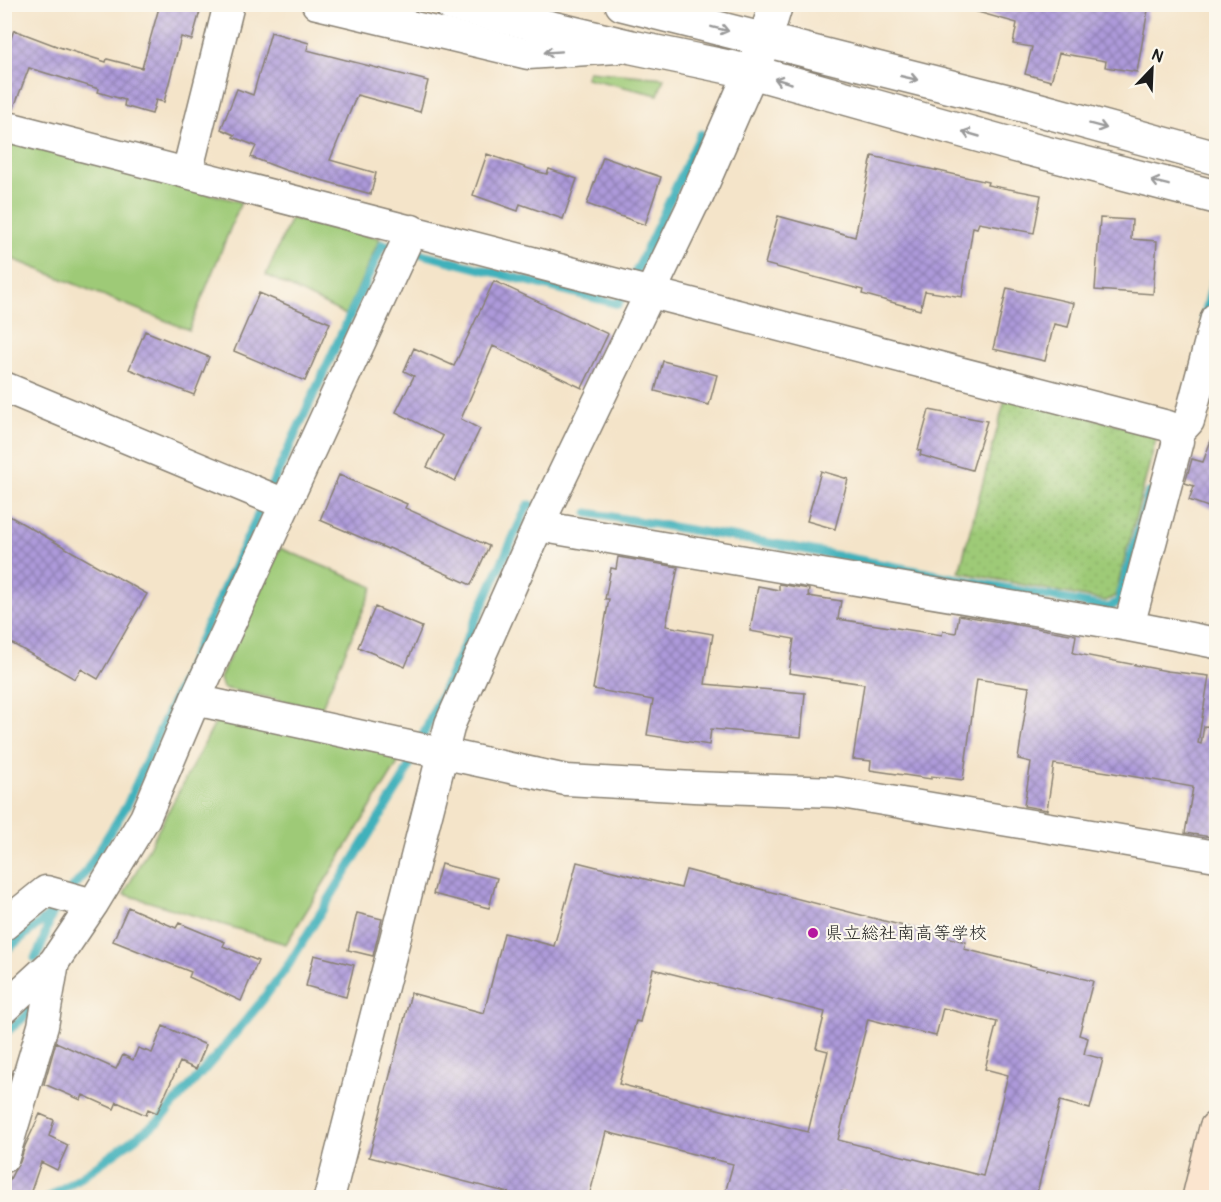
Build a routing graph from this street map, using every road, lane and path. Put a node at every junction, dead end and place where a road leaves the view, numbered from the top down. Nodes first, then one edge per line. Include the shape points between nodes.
1 (229, 4) edge
2 (317, 4) edge
3 (451, 4) edge
4 (622, 4) edge
5 (776, 4) edge
6 (765, 40) junction
7 (632, 47) junction
8 (752, 72) junction
9 (4, 126) edge
10 (1216, 159) edge
11 (187, 173) junction
12 (1216, 197) edge
13 (696, 198) joint
14 (406, 242) junction
15 (635, 288) junction
16 (1216, 318) edge
17 (4, 387) edge
18 (1177, 434) junction
19 (272, 499) junction
20 (538, 525) junction
21 (1129, 626) junction
22 (1216, 643) edge
23 (195, 700) junction
24 (425, 749) junction
25 (1216, 856) edge
26 (74, 899) junction
27 (4, 925) edge
28 (54, 962) junction
29 (4, 1008) edge
30 (1216, 1128) edge
31 (4, 1156) edge
32 (329, 1197) edge
33 (1199, 1197) edge

1 - 11 street
7 -> 2 street via 528,54
3 - 7 street
4 -> 6 street
5 - 6 street
6 - 8 street
6 -> 10 street
7 - 8 street
12 -> 8 street
8 - 13 street
9 - 11 street
11 - 14 street
13 - 15 street
14 - 15 street
14 - 19 street
15 - 18 street via 1168,426
15 - 20 street
16 - 18 street via 1190,421
17 - 19 street
18 - 21 street via 1177,448
19 - 23 street
20 - 21 street
20 - 24 street via 450,724
21 - 22 street
23 - 24 street
23 - 26 street via 145,818
24 - 25 street via 566,780 836,792
24 - 32 street
26 - 27 street via 46,891
26 - 28 street
28 - 29 street
28 - 31 street via 43,1026
30 - 33 main road

